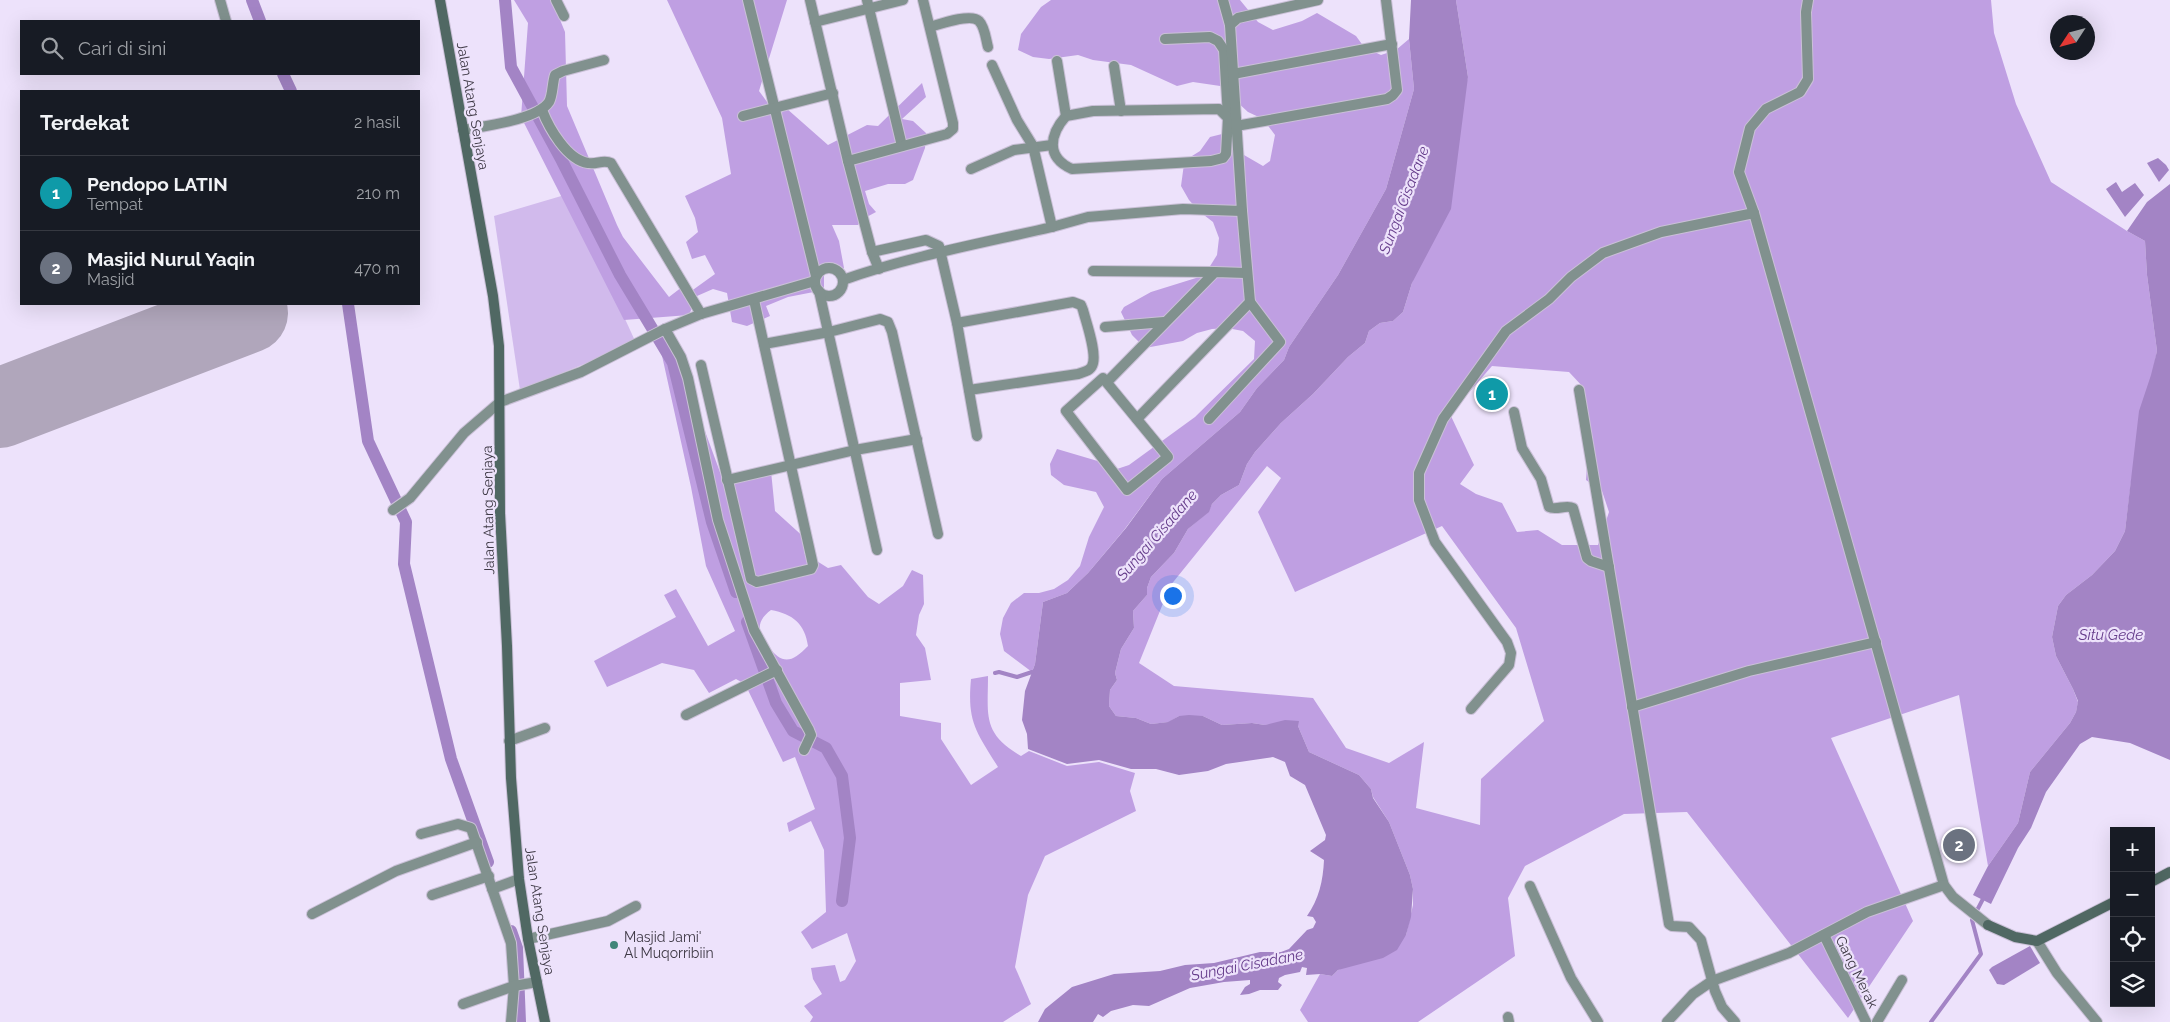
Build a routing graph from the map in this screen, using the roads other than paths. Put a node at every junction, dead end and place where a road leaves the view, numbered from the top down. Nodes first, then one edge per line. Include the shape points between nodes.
1 (220, 0) edge
2 (440, 0) edge
3 (556, 0) edge
4 (748, 0) edge
5 (810, 0) edge
6 (903, 0) edge
7 (923, 0) edge
8 (1223, 0) edge
9 (1318, 0) edge
10 (1386, 0) edge
11 (1808, 0) edge
12 (868, 4) edge
13 (564, 16) dead end
14 (226, 20) edge
15 (815, 22) junction
16 (1230, 24) junction
17 (930, 27) junction
18 (1164, 39) dead end
19 (1392, 44) junction
20 (988, 47) dead end
21 (604, 60) dead end
22 (1057, 61) dead end
23 (992, 65) dead end
24 (1114, 66) dead end
25 (1233, 74) junction
26 (833, 93) junction
27 (774, 109) junction
28 (540, 111) junction
29 (1121, 111) junction
30 (743, 116) dead end
31 (1066, 116) junction
32 (1228, 118) junction
33 (1236, 126) junction
34 (463, 130) junction
35 (1052, 145) junction
36 (902, 146) junction
37 (1034, 146) junction
38 (848, 162) junction
39 (971, 170) dead end
40 (1242, 211) junction
41 (1754, 213) junction
42 (1052, 227) junction
43 (872, 252) junction
44 (940, 252) junction
45 (879, 270) junction
46 (1093, 271) dead end
47 (1215, 272) junction
48 (1246, 273) junction
49 (816, 279) junction
50 (844, 280) junction
51 (819, 291) junction
52 (754, 300) junction
53 (1250, 302) junction
54 (701, 314) junction
55 (1164, 322) junction
56 (957, 323) junction
57 (1105, 327) dead end
58 (663, 330) junction
59 (829, 332) junction
60 (764, 344) junction
61 (701, 365) dead end
62 (1107, 382) junction
63 (969, 390) junction
64 (1579, 390) dead end
65 (500, 402) junction
66 (1514, 412) dead end
67 (1136, 419) junction
68 (1209, 419) dead end
69 (977, 436) dead end
70 (917, 439) junction
71 (854, 450) junction
72 (791, 467) junction
73 (727, 480) junction
74 (393, 510) dead end
75 (938, 534) dead end
76 (877, 550) dead end
77 (1609, 567) junction
78 (1876, 642) junction
79 (776, 672) junction
80 (1632, 707) junction
81 (1470, 709) dead end
82 (686, 715) dead end
83 (545, 728) dead end
84 (509, 741) junction
85 (804, 750) dead end
86 (421, 834) dead end
87 (477, 842) junction
88 (2170, 872) edge
89 (489, 876) junction
90 (519, 879) junction
91 (2155, 880) edge
92 (1944, 885) junction
93 (1530, 886) dead end
94 (493, 888) junction
95 (432, 895) dead end
96 (2110, 904) edge
97 (636, 906) dead end
98 (312, 914) dead end
99 (1988, 925) joint
100 (1824, 935) junction
101 (528, 939) junction
102 (2038, 941) junction
103 (1902, 980) dead end
104 (535, 982) junction
105 (1712, 982) junction
106 (516, 986) junction
107 (463, 1004) dead end
108 (511, 1022) edge
109 (545, 1022) edge
110 (1598, 1022) edge
111 (1667, 1022) edge
112 (1735, 1022) edge
113 (1866, 1022) edge
114 (1877, 1022) edge
115 (2097, 1022) edge

1 - 14 street
2 - 34 main road, Jalan Atang Senjaya
3 - 13 street
4 - 27 street
5 - 15 street
6 - 12 street
7 - 17 street
8 - 16 street
9 - 16 street via 1238,18
10 - 19 street
11 - 41 street via 1808,79 1800,92 1766,109 1750,128 1745,145 1739,172
12 - 15 street
12 - 36 street
15 - 26 street
16 - 25 street
17 - 20 street via 975,19 981,23
17 - 36 street via 953,130
18 - 32 street via 1210,37 1218,41 1224,50
19 - 25 street
19 - 33 street via 1397,90 1386,99
21 - 28 street via 555,76 550,100
22 - 31 street
23 - 37 street via 1017,120
24 - 29 street
25 - 33 street
26 - 27 street
26 - 38 street
27 - 30 street
27 - 49 street
28 - 34 street
28 - 54 street via 552,133 580,160 591,164 611,163
29 - 31 street via 1093,111
29 - 32 street via 1219,109
31 - 35 street via 1054,134
32 - 35 street via 1226,154 1212,161 1072,169 1064,165
33 - 40 street
34 - 65 main road, Jalan Atang Senjaya via 493,296 499,346
35 - 37 street
36 - 38 street
37 - 39 street via 1014,150
37 - 42 street
38 - 43 street
40 - 42 street via 1183,209 1088,217
40 - 48 street
41 - 78 street
41 - 81 street via 1661,232 1603,253 1506,331 1443,419 1419,473 1418,500 1435,542 1511,653 1509,664
42 - 44 street
43 - 44 street via 926,240 939,246
43 - 45 street
44 - 45 street
44 - 56 street
45 - 50 street
46 - 47 street
47 - 48 street
47 - 55 street
48 - 53 street
49 - 50 street via 819,271 830,267
49 - 51 street
49 - 52 street
50 - 51 street via 842,288 834,295
51 - 59 street
52 - 54 street
52 - 60 street
53 - 67 street
53 - 68 street via 1280,342
54 - 58 street
55 - 57 street
55 - 62 street
56 - 63 street
56 - 63 street via 1074,302 1083,310 1093,352 1093,365 1078,374
58 - 65 street via 581,372
58 - 79 street via 681,357 688,378 715,506 755,634
59 - 60 street
59 - 70 street via 880,319 888,322
59 - 71 street
60 - 72 street
61 - 73 street
62 - 67 street
62 - 67 street via 1103,378 1066,411 1127,490 1168,457
63 - 69 street
64 - 77 street
65 - 74 street via 464,433 406,501
65 - 84 main road, Jalan Atang Senjaya via 500,513
66 - 77 street via 1522,448 1541,479 1549,507 1573,508 1587,558
70 - 71 street
70 - 75 street
71 - 72 street
71 - 76 street
72 - 73 street
72 - 73 street via 813,566 807,571 757,582 751,578
77 - 80 street
78 - 80 street via 1749,671
78 - 92 street
79 - 82 street
79 - 85 street via 811,735
80 - 105 street via 1669,924 1689,927 1701,940
83 - 84 street
84 - 90 main road, Jalan Atang Senjaya
86 - 87 street via 458,824 472,828
87 - 89 street
87 - 98 street via 396,872
88 - 91 main road
89 - 94 street
89 - 95 street
90 - 94 street
90 - 101 main road, Jalan Atang Senjaya
92 - 99 street via 1953,897
92 - 100 street via 1867,912
93 - 110 street via 1571,978
94 - 106 street via 510,943
96 - 102 main road
97 - 101 street via 608,921
99 - 102 main road via 2015,937
100 - 105 street via 1789,953
100 - 113 street, Gang Merak
101 - 104 main road, Jalan Atang Senjaya
102 - 115 street via 2058,973
103 - 114 street
104 - 106 street
104 - 109 main road, Jalan Atang Senjaya
105 - 111 street via 1693,994
105 - 112 street via 1722,1007
106 - 107 street
106 - 108 street

